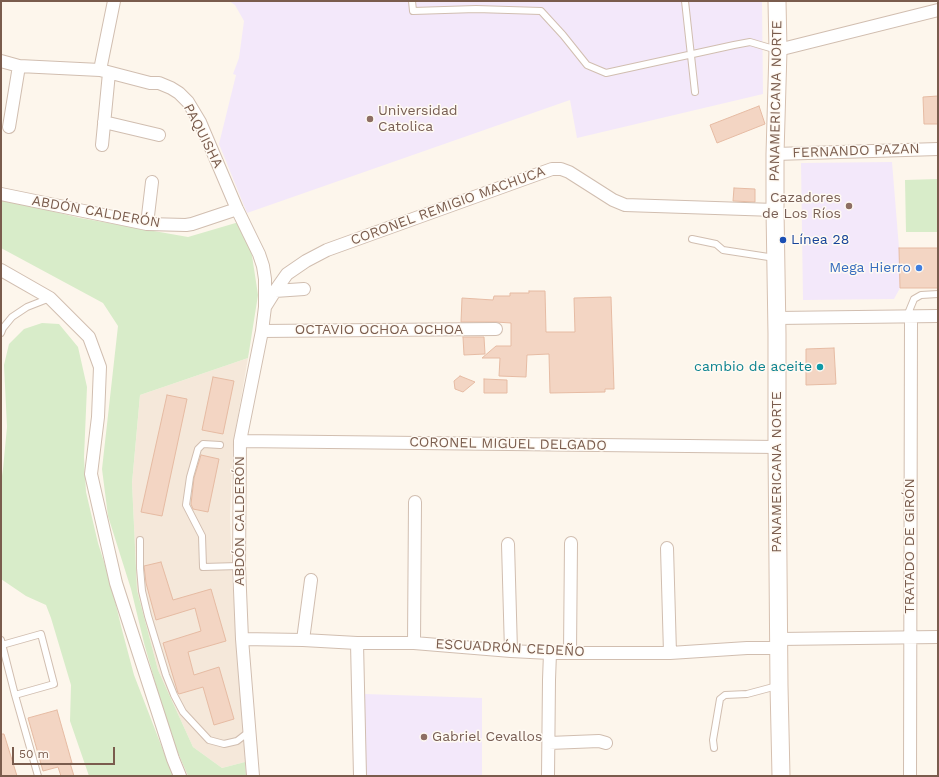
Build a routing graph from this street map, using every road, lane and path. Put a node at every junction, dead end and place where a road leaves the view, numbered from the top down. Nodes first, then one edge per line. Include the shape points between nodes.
1 (114, 1) edge
2 (412, 1) edge
3 (685, 1) edge
4 (777, 1) edge
5 (938, 10) edge
6 (778, 50) junction
7 (691, 54) junction
8 (1, 61) edge
9 (19, 66) junction
10 (105, 72) junction
11 (695, 92) dead end
12 (104, 122) junction
13 (9, 127) dead end
14 (159, 135) dead end
15 (102, 145) dead end
16 (938, 149) edge
17 (775, 154) junction
18 (152, 182) dead end
19 (1, 194) edge
20 (237, 209) junction
21 (775, 210) junction
22 (147, 224) junction
23 (692, 239) dead end
24 (775, 258) junction
25 (1, 270) edge
26 (287, 274) joint
27 (304, 289) dead end
28 (275, 291) junction
29 (938, 294) edge
30 (50, 298) junction
31 (265, 307) junction
32 (909, 316) junction
33 (938, 316) edge
34 (777, 318) junction
35 (496, 329) dead end
36 (262, 331) junction
37 (1, 333) edge
38 (240, 441) junction
39 (220, 445) dead end
40 (776, 447) junction
41 (415, 502) dead end
42 (140, 540) dead end
43 (571, 543) dead end
44 (508, 544) dead end
45 (667, 548) dead end
46 (239, 566) junction
47 (311, 580) dead end
48 (938, 637) edge
49 (910, 638) junction
50 (242, 639) junction
51 (303, 640) junction
52 (2, 642) edge
53 (357, 643) junction
54 (414, 643) junction
55 (779, 644) junction
56 (511, 651) junction
57 (550, 652) junction
58 (570, 652) junction
59 (670, 653) junction
60 (779, 686) junction
61 (15, 694) junction
62 (249, 730) junction
63 (549, 743) junction
64 (606, 743) dead end
65 (714, 748) dead end
66 (38, 776) edge
67 (180, 776) edge
68 (253, 776) edge
69 (360, 776) edge
70 (548, 776) edge
71 (781, 776) edge
72 (910, 776) edge

1 - 10 street
2 - 7 lane via 413,11 541,11 587,65 606,73
3 - 7 lane
4 - 6 main road, PANAMERICANA NORTE
5 - 6 street
6 - 7 lane via 750,42
6 - 17 main road, PANAMERICANA NORTE
7 - 11 lane
8 - 9 street, PAQUISHA
9 - 10 street, PAQUISHA
9 - 13 street
10 - 12 street
10 - 20 street, PAQUISHA via 165,85 188,102 200,122
12 - 14 street
12 - 15 street
16 - 17 street, FERNANDO PAZAN
17 - 21 main road, PANAMERICANA NORTE
18 - 22 street
19 - 22 street, ABDÓN CALDERÓN
20 - 22 street, ABDÓN CALDERÓN via 192,224
20 - 31 street, PAQUISHA via 263,266
21 - 24 main road, PANAMERICANA NORTE
21 - 26 street, CORONEL REMIGIO MACHUCA via 625,205 569,172 552,169 327,250
23 - 24 lane via 716,244 723,250
24 - 34 main road, PANAMERICANA NORTE
25 - 30 street
26 - 28 street, ABDÓN CALDERÓN
27 - 28 street
28 - 31 street, ABDÓN CALDERÓN
29 - 32 lane via 921,295 914,299
30 - 37 lane via 27,307 12,318
30 - 67 street via 89,337 100,368 98,417 91,474 116,582
31 - 36 street, ABDÓN CALDERÓN
32 - 33 street
32 - 34 street
32 - 49 street, TRATADO DE GIRÓN
34 - 40 main road, PANAMERICANA NORTE
35 - 36 street, OCTAVIO OCHOA OCHOA
36 - 38 street, ABDÓN CALDERÓN
38 - 40 street, CORONEL MIGUEL DELGADO
38 - 46 street, ABDÓN CALDERÓN
39 - 46 lane via 203,444 198,449 186,505 202,536 203,567
40 - 55 main road, PANAMERICANA NORTE
41 - 54 street
42 - 62 lane via 142,591 148,616 166,675 183,712 209,740 216,742 224,744 237,741
43 - 58 street
44 - 56 street
45 - 59 street
46 - 50 street, ABDÓN CALDERÓN
47 - 51 street
48 - 49 street, ESCUADRÓN CEDEÑO
49 - 55 street, ESCUADRÓN CEDEÑO
49 - 72 street, TRATADO DE GIRÓN
50 - 51 street, ESCUADRÓN CEDEÑO
50 - 62 street, ABDÓN CALDERÓN
51 - 53 street, ESCUADRÓN CEDEÑO
52 - 61 lane
52 - 61 lane via 40,634 54,684
53 - 54 street, ESCUADRÓN CEDEÑO
53 - 69 street
54 - 56 street, ESCUADRÓN CEDEÑO
55 - 59 street, ESCUADRÓN CEDEÑO
55 - 60 main road, PANAMERICANA NORTE
56 - 57 street, ESCUADRÓN CEDEÑO
57 - 58 street, ESCUADRÓN CEDEÑO
57 - 63 street
58 - 59 street, ESCUADRÓN CEDEÑO
60 - 65 lane via 748,694 725,695 720,699
60 - 71 main road, PANAMERICANA NORTE
61 - 66 lane
62 - 68 street, ABDÓN CALDERÓN
63 - 64 street
63 - 70 street

